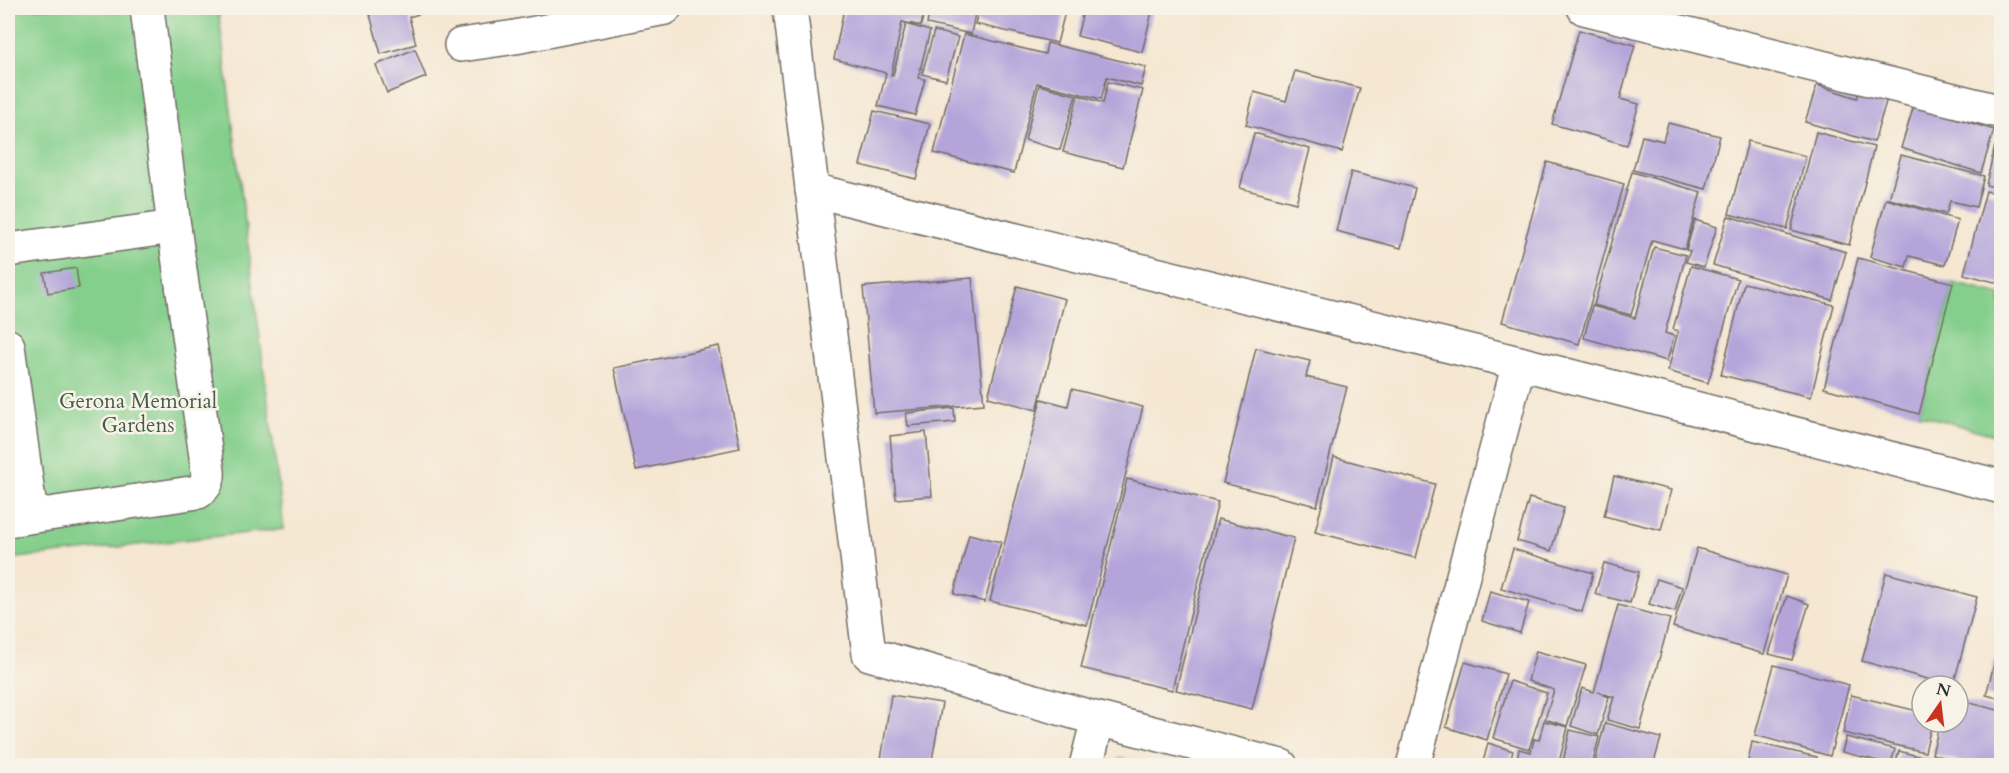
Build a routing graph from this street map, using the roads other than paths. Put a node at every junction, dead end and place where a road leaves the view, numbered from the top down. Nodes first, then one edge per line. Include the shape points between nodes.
1 (147, 8) edge
2 (665, 8) edge
3 (790, 8) edge
4 (1584, 8) edge
5 (461, 45) dead end
6 (2001, 112) edge
7 (812, 190) junction
8 (174, 227) junction
9 (8, 250) edge
10 (8, 346) edge
11 (1520, 363) junction
12 (2001, 487) edge
13 (19, 518) edge
14 (1098, 719) junction
15 (1086, 765) edge
16 (1281, 765) edge
17 (1413, 765) edge

1 - 8 street
2 - 5 street
3 - 7 street
4 - 6 street
7 - 11 street
7 - 14 street via 869,654
8 - 9 street
8 - 13 street via 208,476 205,484 198,492
10 - 13 street
11 - 12 street
11 - 17 street
14 - 15 street
14 - 16 street

